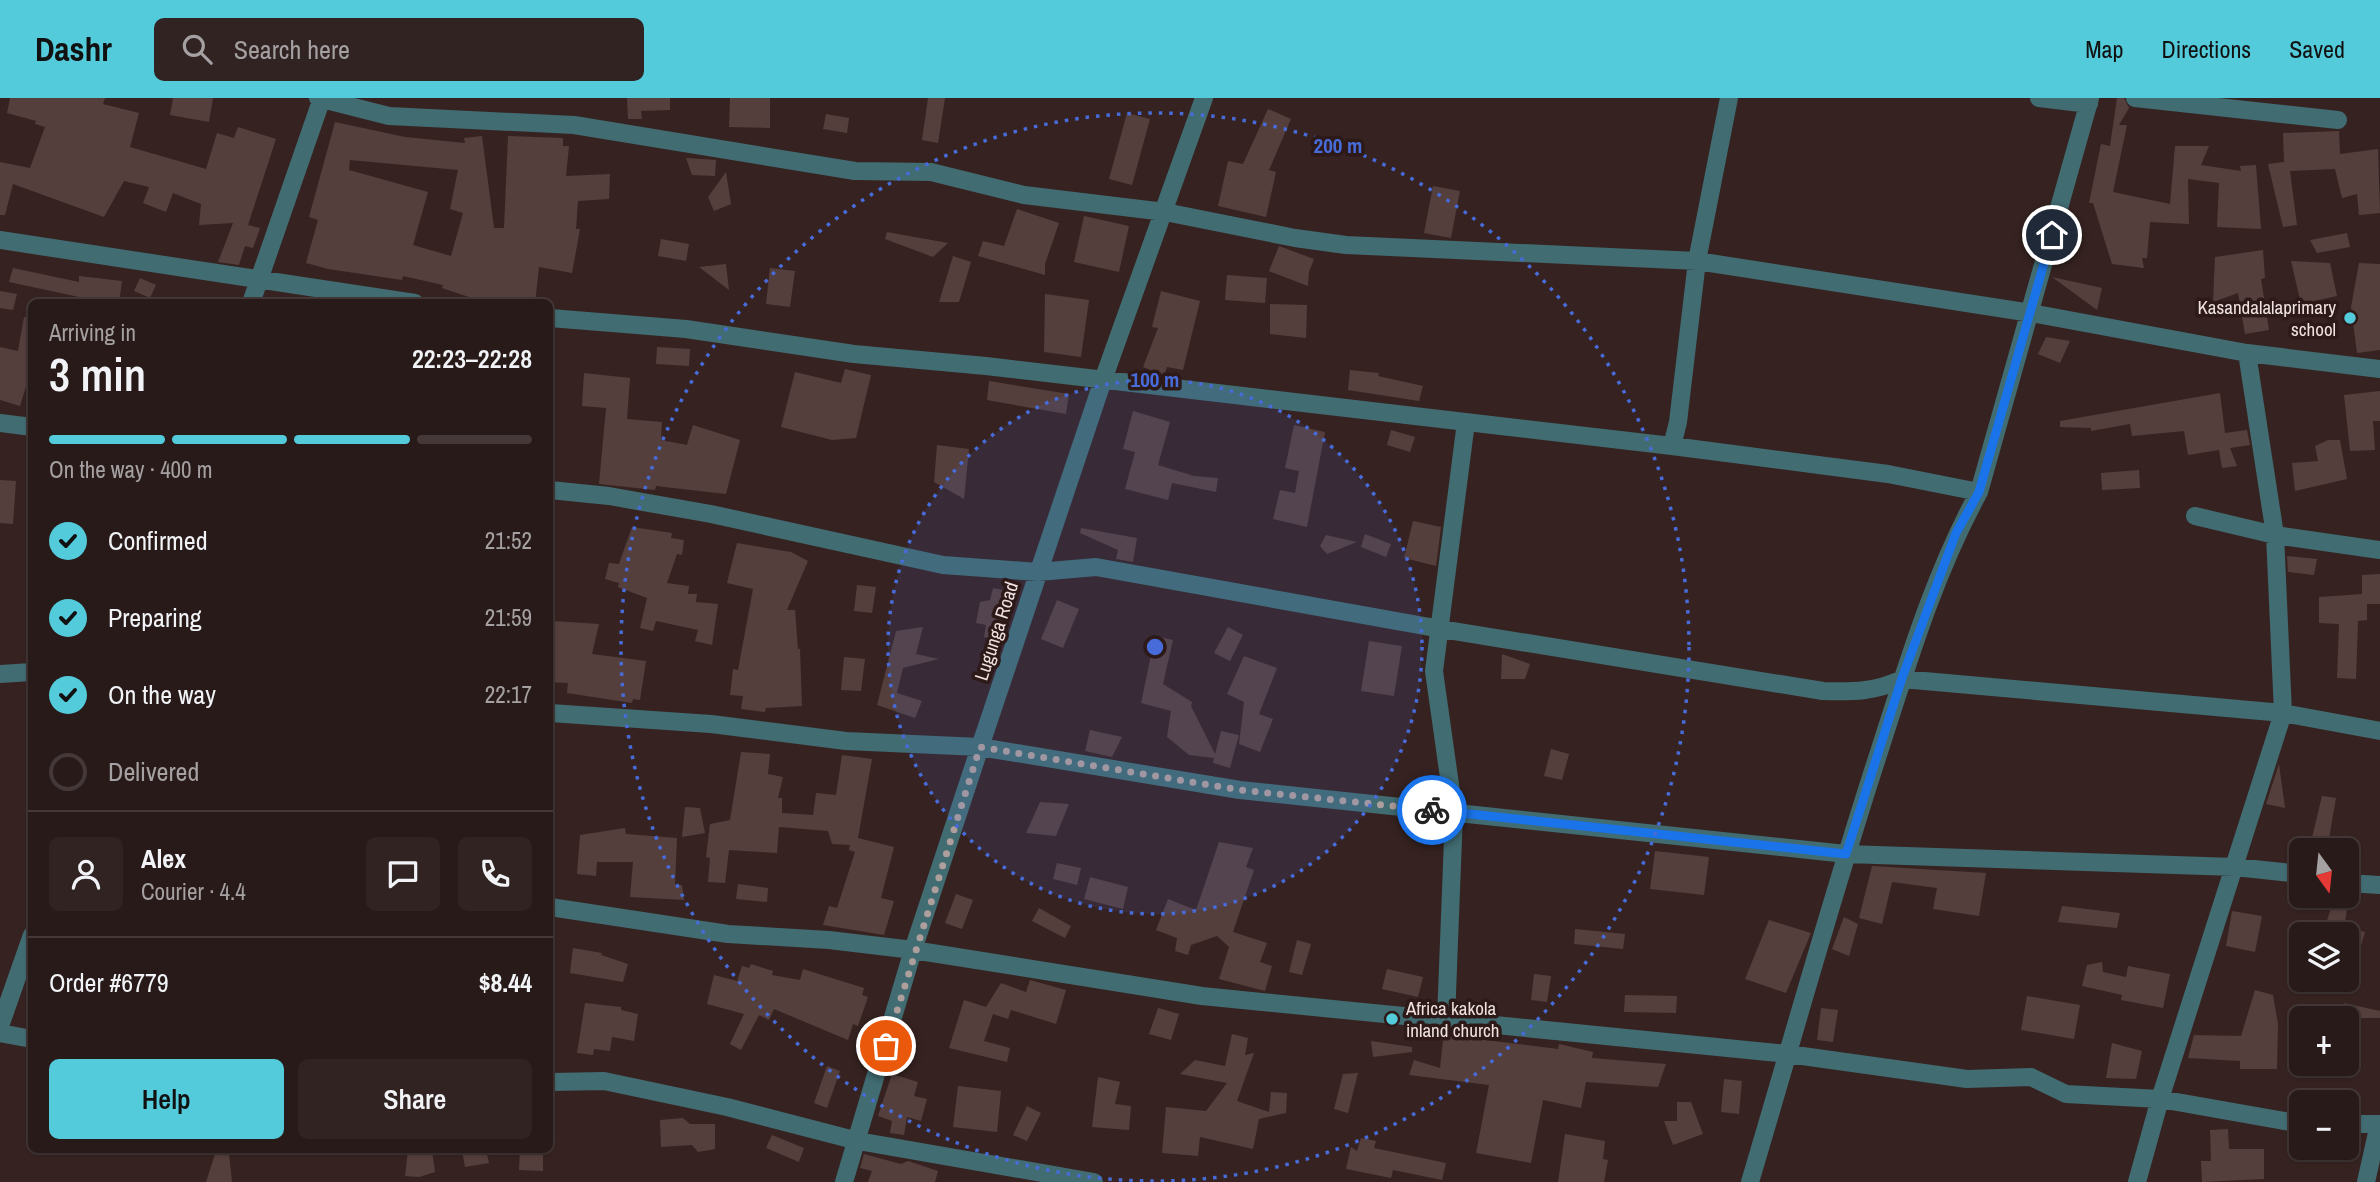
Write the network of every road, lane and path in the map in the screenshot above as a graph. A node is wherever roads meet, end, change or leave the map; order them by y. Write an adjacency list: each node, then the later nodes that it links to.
1 (321, 98): 8 (street); 11 (street)
2 (1204, 98): 8 (street, Lugunga Road)
3 (1729, 98): 10 (street)
4 (2039, 98): 6 (street)
5 (2135, 98): 7 (street)
6 (2090, 101): 14 (street)
7 (2338, 120)
8 (1165, 212): 10 (street); 18 (street, Lugunga Road)
9 (0, 240): 11 (street)
10 (1697, 261): 14 (street); 22 (street)
11 (259, 280): 12 (street); 13 (street)
12 (252, 299)
13 (388, 299)
14 (2031, 313): 16 (street); 24 (street)
15 (553, 318): 18 (street)
16 (2247, 353): 17 (street); 26 (street)
17 (2380, 369)
18 (1103, 380): 19 (street); 28 (street, Lugunga Road)
19 (1466, 422): 22 (street); 29 (street)
20 (0, 423): 21 (street)
21 (28, 426)
22 (1672, 446): 24 (street)
23 (553, 490): 28 (street)
24 (1979, 492): 32 (street)
25 (2195, 516): 26 (street)
26 (2275, 535): 27 (street); 33 (street)
27 (2380, 550)
28 (1038, 572): 29 (street); 36 (street, Lugunga Road)
29 (1441, 629): 32 (street); 37 (street)
30 (28, 672): 31 (street)
31 (0, 674)
32 (1902, 678): 33 (street); 38 (street)
33 (2283, 712): 35 (street); 39 (street)
34 (553, 713): 36 (street)
35 (2380, 731)
36 (980, 747): 37 (street); 45 (street, Lugunga Road)
37 (1454, 813): 38 (street); 46 (street)
38 (1846, 854): 39 (street); 50 (street)
39 (2235, 867): 40 (street); 52 (street)
40 (2289, 873)
41 (2359, 884): 42 (street)
42 (2380, 885)
43 (553, 907): 45 (street)
44 (28, 946): 47 (street)
45 (914, 950): 46 (street); 56 (street, Lugunga Road)
46 (1446, 1019): 50 (street)
47 (0, 1026)
48 (0, 1034): 49 (street)
49 (28, 1038)
50 (1788, 1054): 52 (street); 59 (street)
51 (553, 1082): 56 (street)
52 (2160, 1099): 53 (street); 60 (street)
53 (2289, 1123)
54 (2359, 1124): 55 (street)
55 (2380, 1124): 61 (street)
56 (858, 1141): 57 (street, Lugunga Road); 58 (street)
57 (844, 1182)
58 (1094, 1182)
59 (1750, 1182)
60 (2137, 1182)
61 (2366, 1182)

